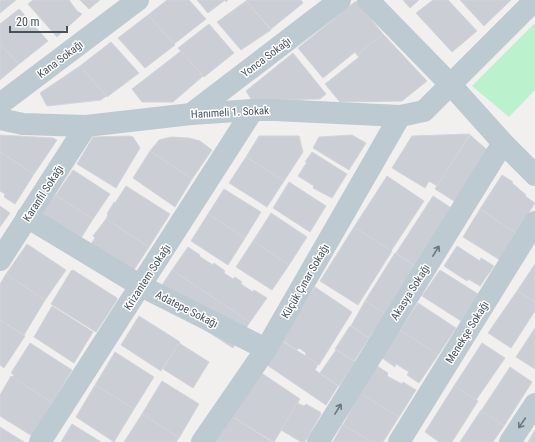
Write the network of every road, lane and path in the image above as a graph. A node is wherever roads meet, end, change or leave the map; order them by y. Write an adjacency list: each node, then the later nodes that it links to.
1 (138, 0): 6 (street, Kana Sokağı)
2 (340, 0): 8 (street, Yonca Sokağı)
3 (368, 0): 5 (street)
4 (535, 0): 5 (street)
5 (451, 85): 9 (street, Hanımeli 1. Sokak); 12 (street)
6 (0, 104)
7 (252, 110): 8 (street, Hanımeli 1. Sokak); 9 (street, Hanımeli 1. Sokak); 17 (street, Krizantem Sokağı)
8 (191, 114): 11 (street, Hanımeli 1. Sokak)
9 (400, 116): 18 (street, Küçük Çınar Sokağı)
10 (0, 119): 11 (street, Hanımeli 1. Sokak)
11 (86, 126): 14 (street, Karanfil Sokağı)
12 (503, 143): 13 (street); 22 (street, Akasya Sokağı, one-way to 12)
13 (535, 175)
14 (26, 217): 16 (street, Karanfil Sokağı); 17 (street, Adatepe Sokağı)
15 (535, 222): 23 (street, Menekşe Sokağı)
16 (0, 260)
17 (141, 286): 18 (street, Adatepe Sokağı); 20 (street, Krizantem Sokağı)
18 (266, 349): 21 (street, Küçük Çınar Sokağı)
19 (535, 404): 24 (street, one-way to 24)
20 (40, 442)
21 (202, 442)
22 (318, 442)
23 (399, 442)
24 (510, 442)

